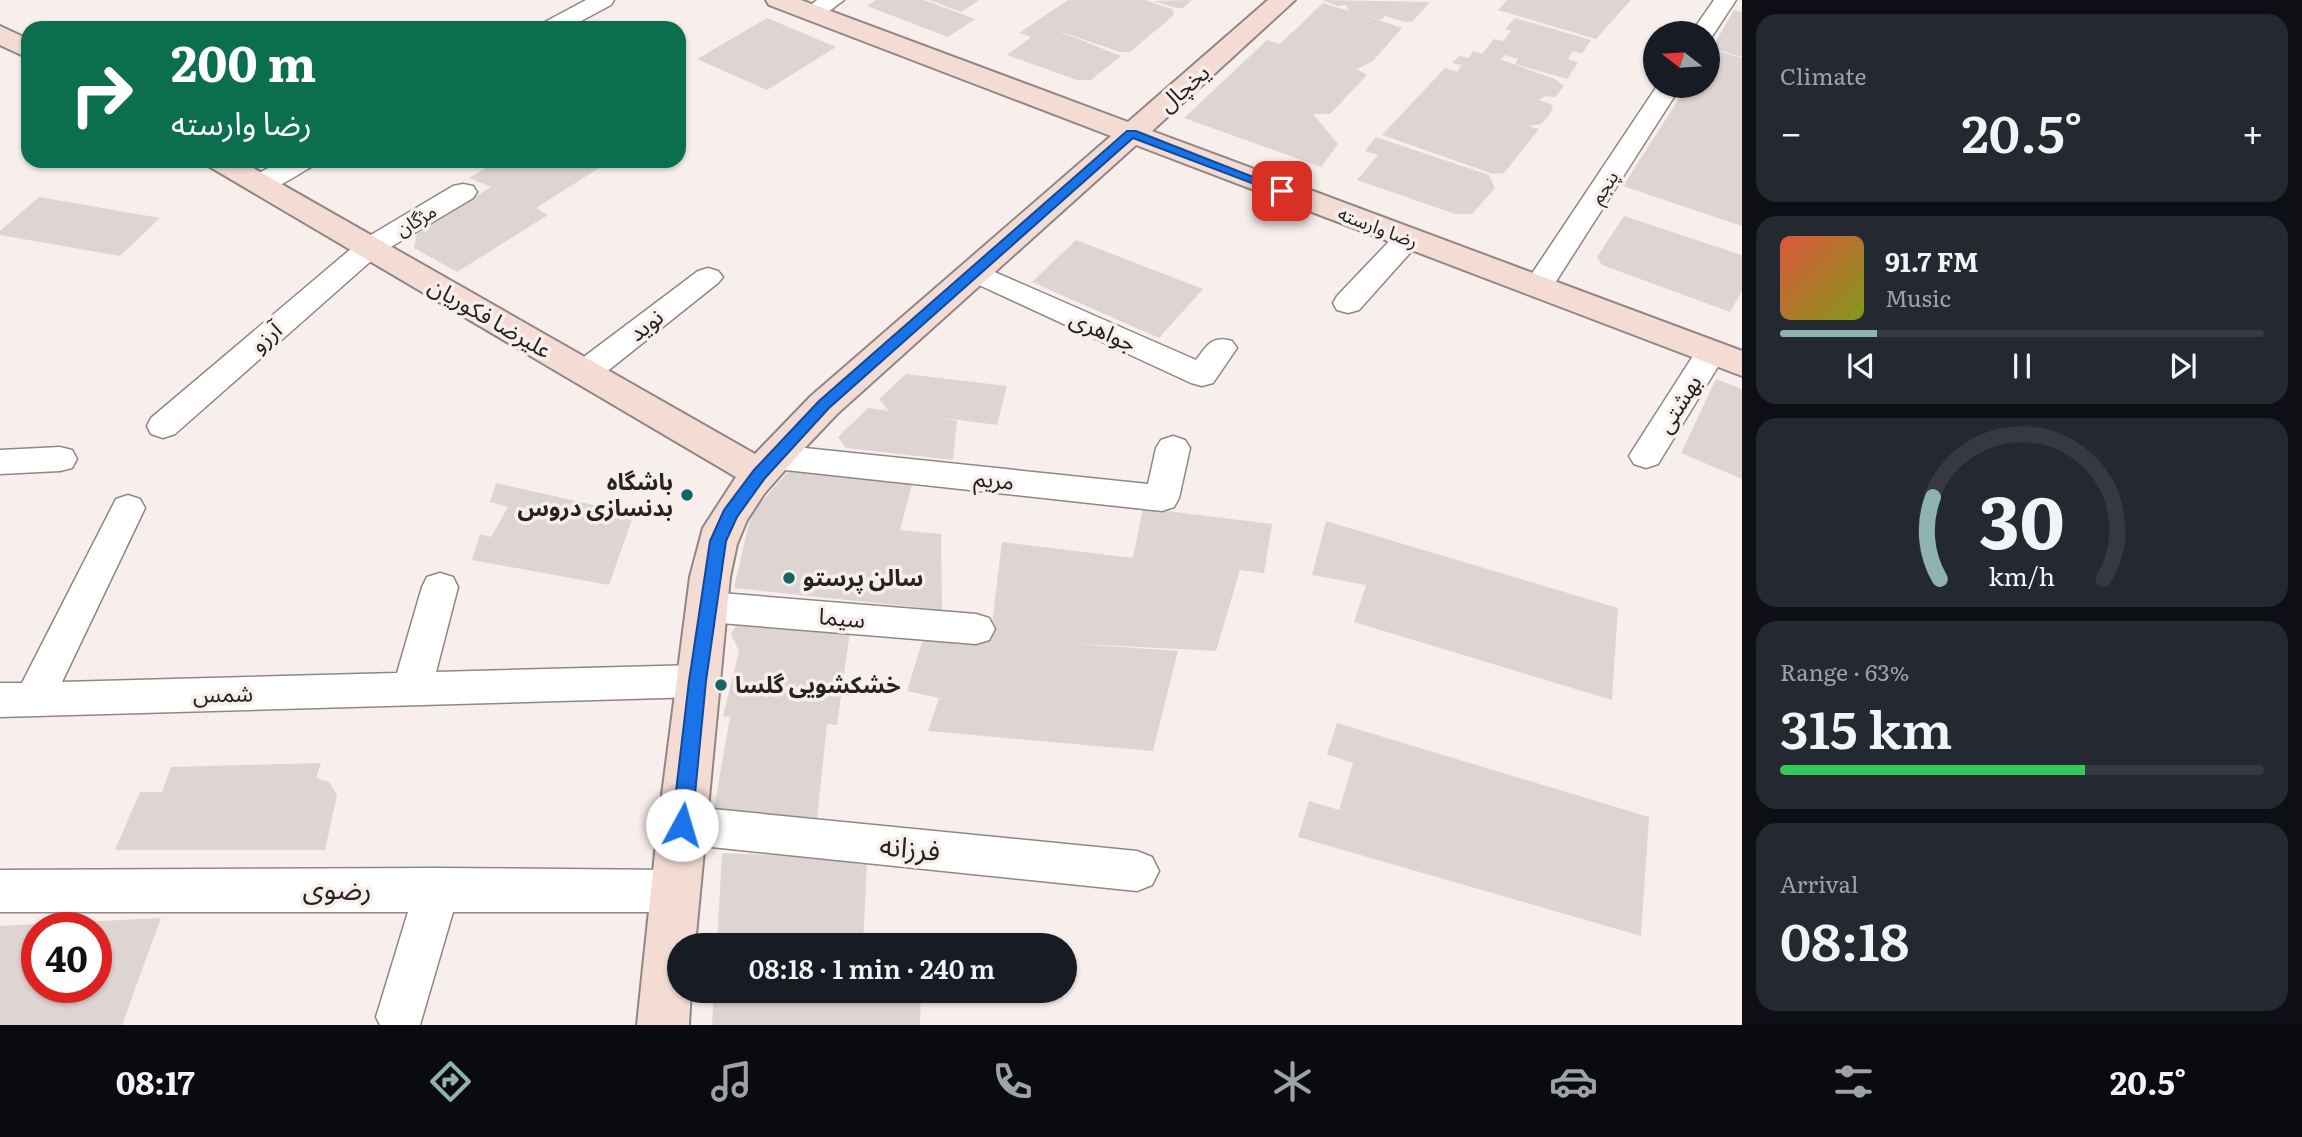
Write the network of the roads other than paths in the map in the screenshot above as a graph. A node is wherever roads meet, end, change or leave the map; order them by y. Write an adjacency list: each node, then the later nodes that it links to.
1 (603, 0): 6 (street)
2 (778, 0): 5 (street, رضا وارسته)
3 (1283, 0): 11 (street, یخچال)
4 (1725, 0): 7 (street)
5 (822, 6): 11 (street, رضا وارسته)
6 (564, 21)
7 (1711, 21)
8 (0, 33): 9 (street)
9 (21, 46)
10 (1661, 98): 20 (street, پنجم)
11 (1132, 134): 16 (street, رضا وارسته); 18 (street, یخچال)
12 (232, 168): 14 (street, علیرضا فکوریان)
13 (289, 168): 14 (street)
14 (259, 184): 17 (street, علیرضا فکوریان)
15 (463, 192): 17 (street, مژگان)
16 (1408, 238): 20 (street, رضا وارسته); 21 (street)
17 (369, 248): 25 (street, علیرضا فکوریان); 26 (street, آرزو)
18 (974, 272): 22 (street, جواهری); 31 (street, یخچال)
19 (708, 277): 25 (street, نوید)
20 (1538, 287): 23 (street, رضا وارسته)
21 (1348, 303)
22 (1221, 348)
23 (1711, 352): 24 (street, رضا وارسته); 28 (street, بهشتی)
24 (1742, 364)
25 (584, 373): 31 (street, علیرضا فکوریان)
26 (163, 426)
27 (1173, 448): 31 (street, مریم)
28 (1646, 457)
29 (60, 459): 30 (street)
30 (0, 462)
31 (768, 466): 34 (street, یخچال)
32 (128, 508): 38 (street, شمس)
33 (440, 587): 37 (street)
34 (708, 607): 35 (street, سیما); 36 (street, یخچال)
35 (976, 629)
36 (698, 681): 37 (street, شمس); 39 (street, یخچال)
37 (412, 689): 38 (street, شمس)
38 (17, 699)
39 (682, 825): 40 (street, فرزانه); 43 (street, یخچال)
40 (1138, 872)
41 (437, 889): 42 (street, رضوی); 43 (street, رضوی); 44 (street)
42 (0, 891)
43 (674, 891): 45 (street, یخچال)
44 (400, 1017)
45 (663, 1025)

